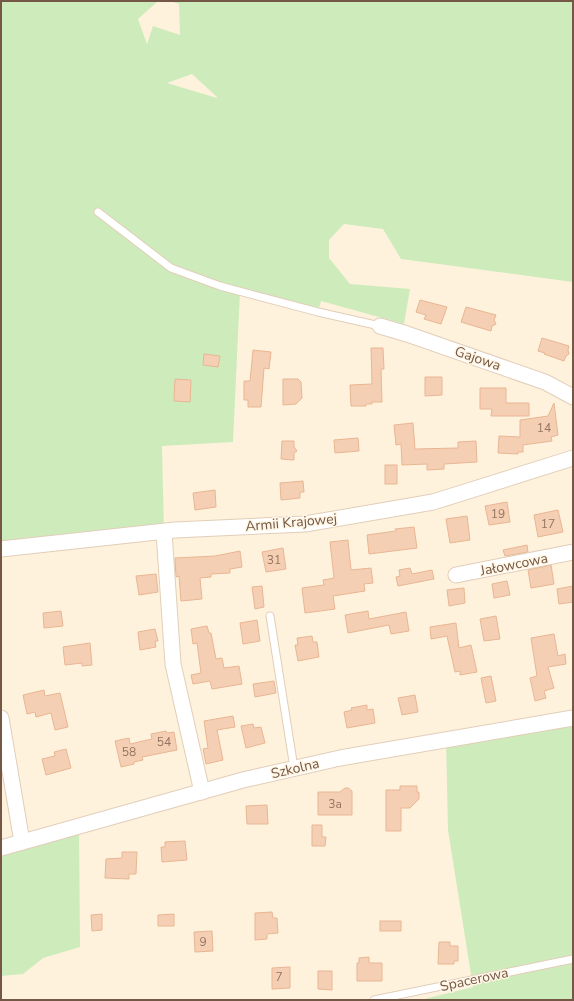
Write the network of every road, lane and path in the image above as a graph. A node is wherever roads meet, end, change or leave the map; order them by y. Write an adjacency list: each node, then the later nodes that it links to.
1 (98, 212): 2 (lane)
2 (380, 326): 3 (street, Gajowa)
3 (573, 397)
4 (573, 458): 5 (street, Armii Krajowej)
5 (164, 532): 6 (street, Armii Krajowej); 13 (street)
6 (1, 549)
7 (573, 552): 8 (street, Jałowcowa)
8 (456, 575)
9 (270, 616): 12 (lane)
10 (1, 718): 14 (street)
11 (573, 718): 12 (street, Szkolna)
12 (294, 768): 13 (street, Szkolna)
13 (202, 792): 14 (street, Szkolna)
14 (22, 842): 15 (street, Szkolna)
15 (1, 848)
16 (573, 959): 17 (lane, Spacerowa)
17 (374, 1000)

